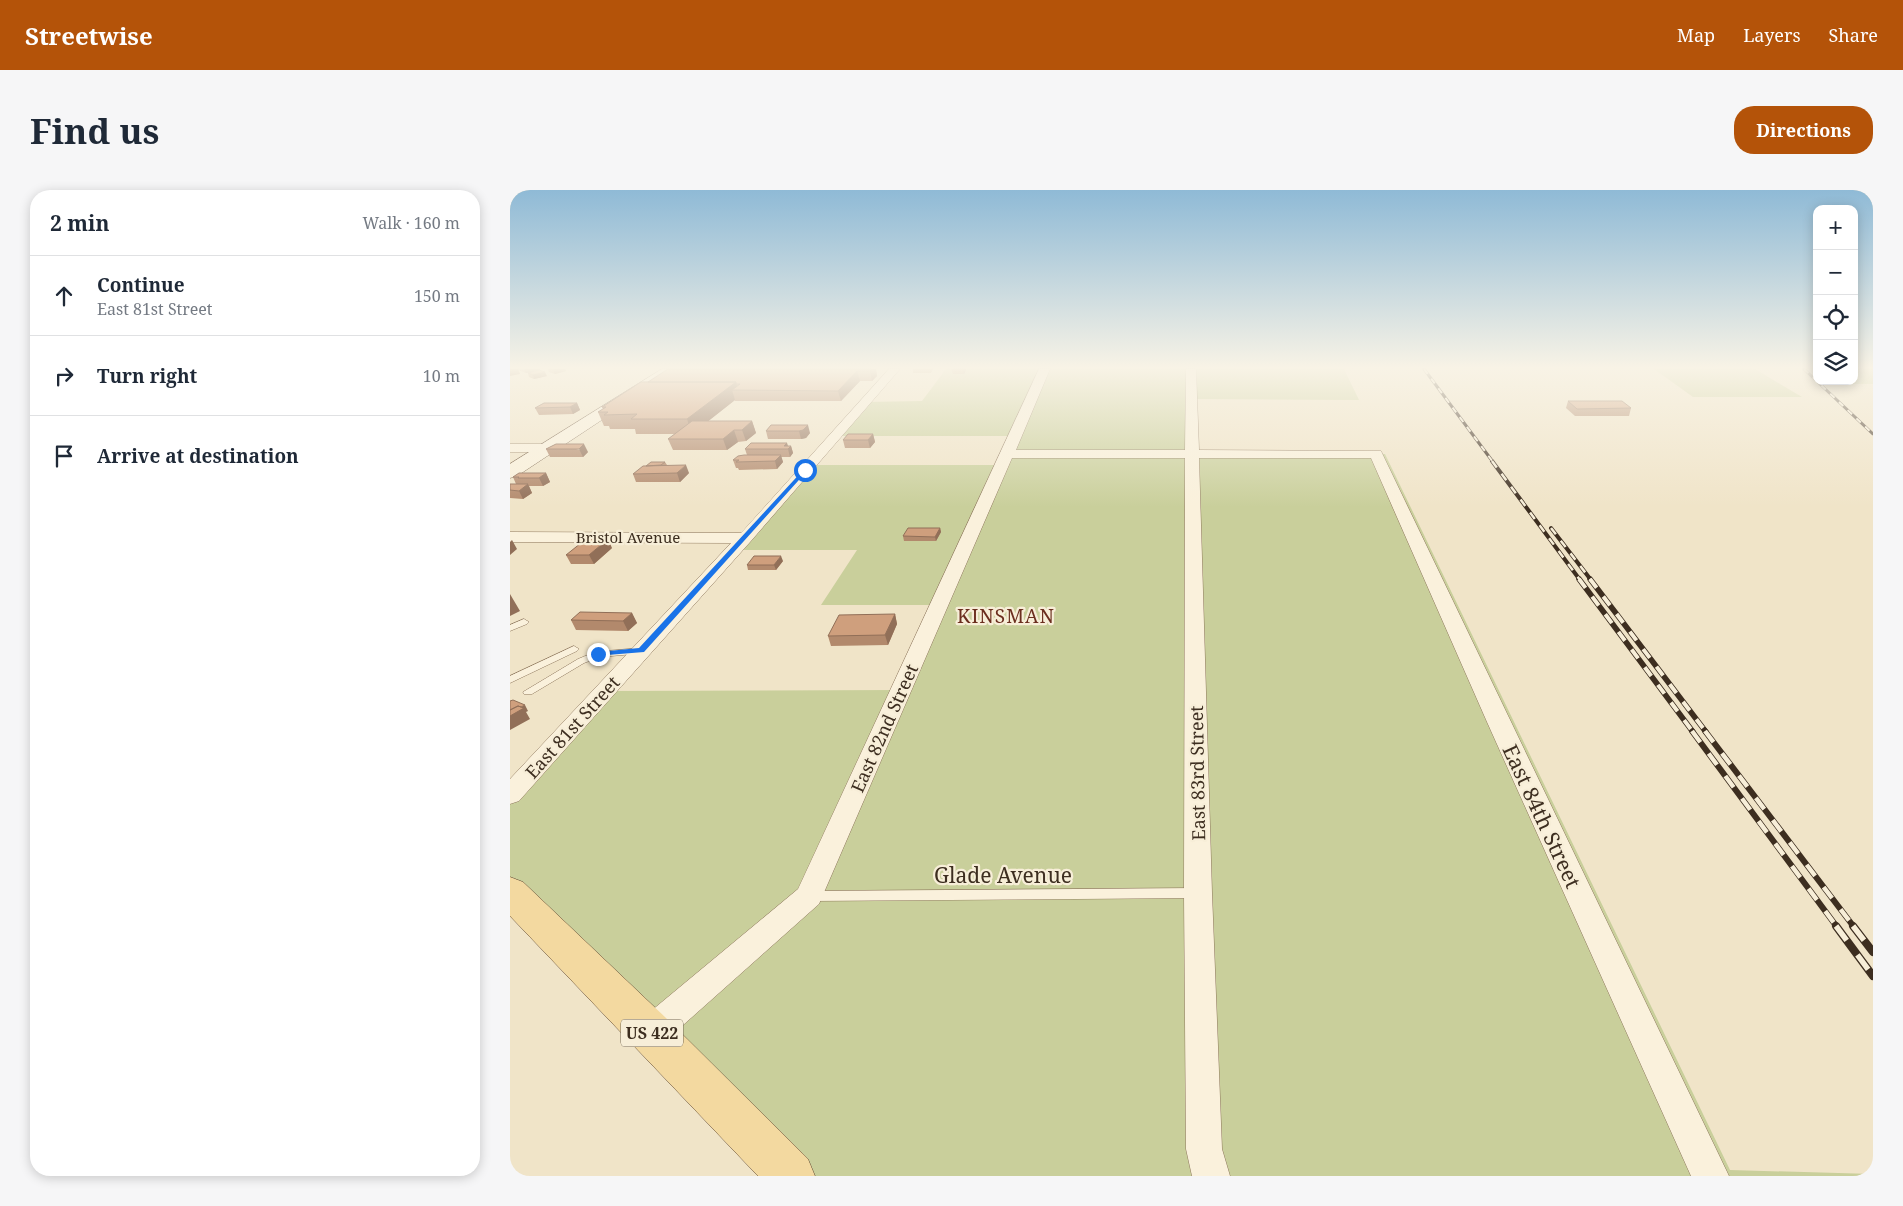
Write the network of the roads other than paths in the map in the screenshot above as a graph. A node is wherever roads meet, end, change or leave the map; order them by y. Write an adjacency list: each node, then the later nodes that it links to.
1 (601, 415): 6 (main road)
2 (855, 415): 11 (street, East 81st Street)
3 (1025, 415): 7 (street, East 82nd Street)
4 (1192, 415): 8 (street, East 83rd Street)
5 (510, 448): 6 (street)
6 (549, 448): 9 (main road)
7 (1007, 454): 8 (street); 21 (street, East 82nd Street)
8 (1192, 454): 20 (street, East 83rd Street); 25 (street, East 84th Street)
9 (510, 472)
10 (510, 537): 11 (street, Bristol Avenue)
11 (745, 538): 15 (street, East 81st Street)
12 (524, 622): 13 (lane)
13 (510, 628)
14 (574, 649): 16 (lane)
15 (642, 651): 17 (lane); 18 (street, East 81st Street)
16 (510, 680)
17 (528, 692)
18 (510, 795)
19 (510, 892): 22 (main road, US 422)
20 (1198, 893): 21 (lane, Glade Avenue); 24 (street, East 83rd Street)
21 (808, 896): 22 (street, East 82nd Street)
22 (651, 1032): 23 (main road, US 422)
23 (791, 1176)
24 (1211, 1176)
25 (1710, 1176)

